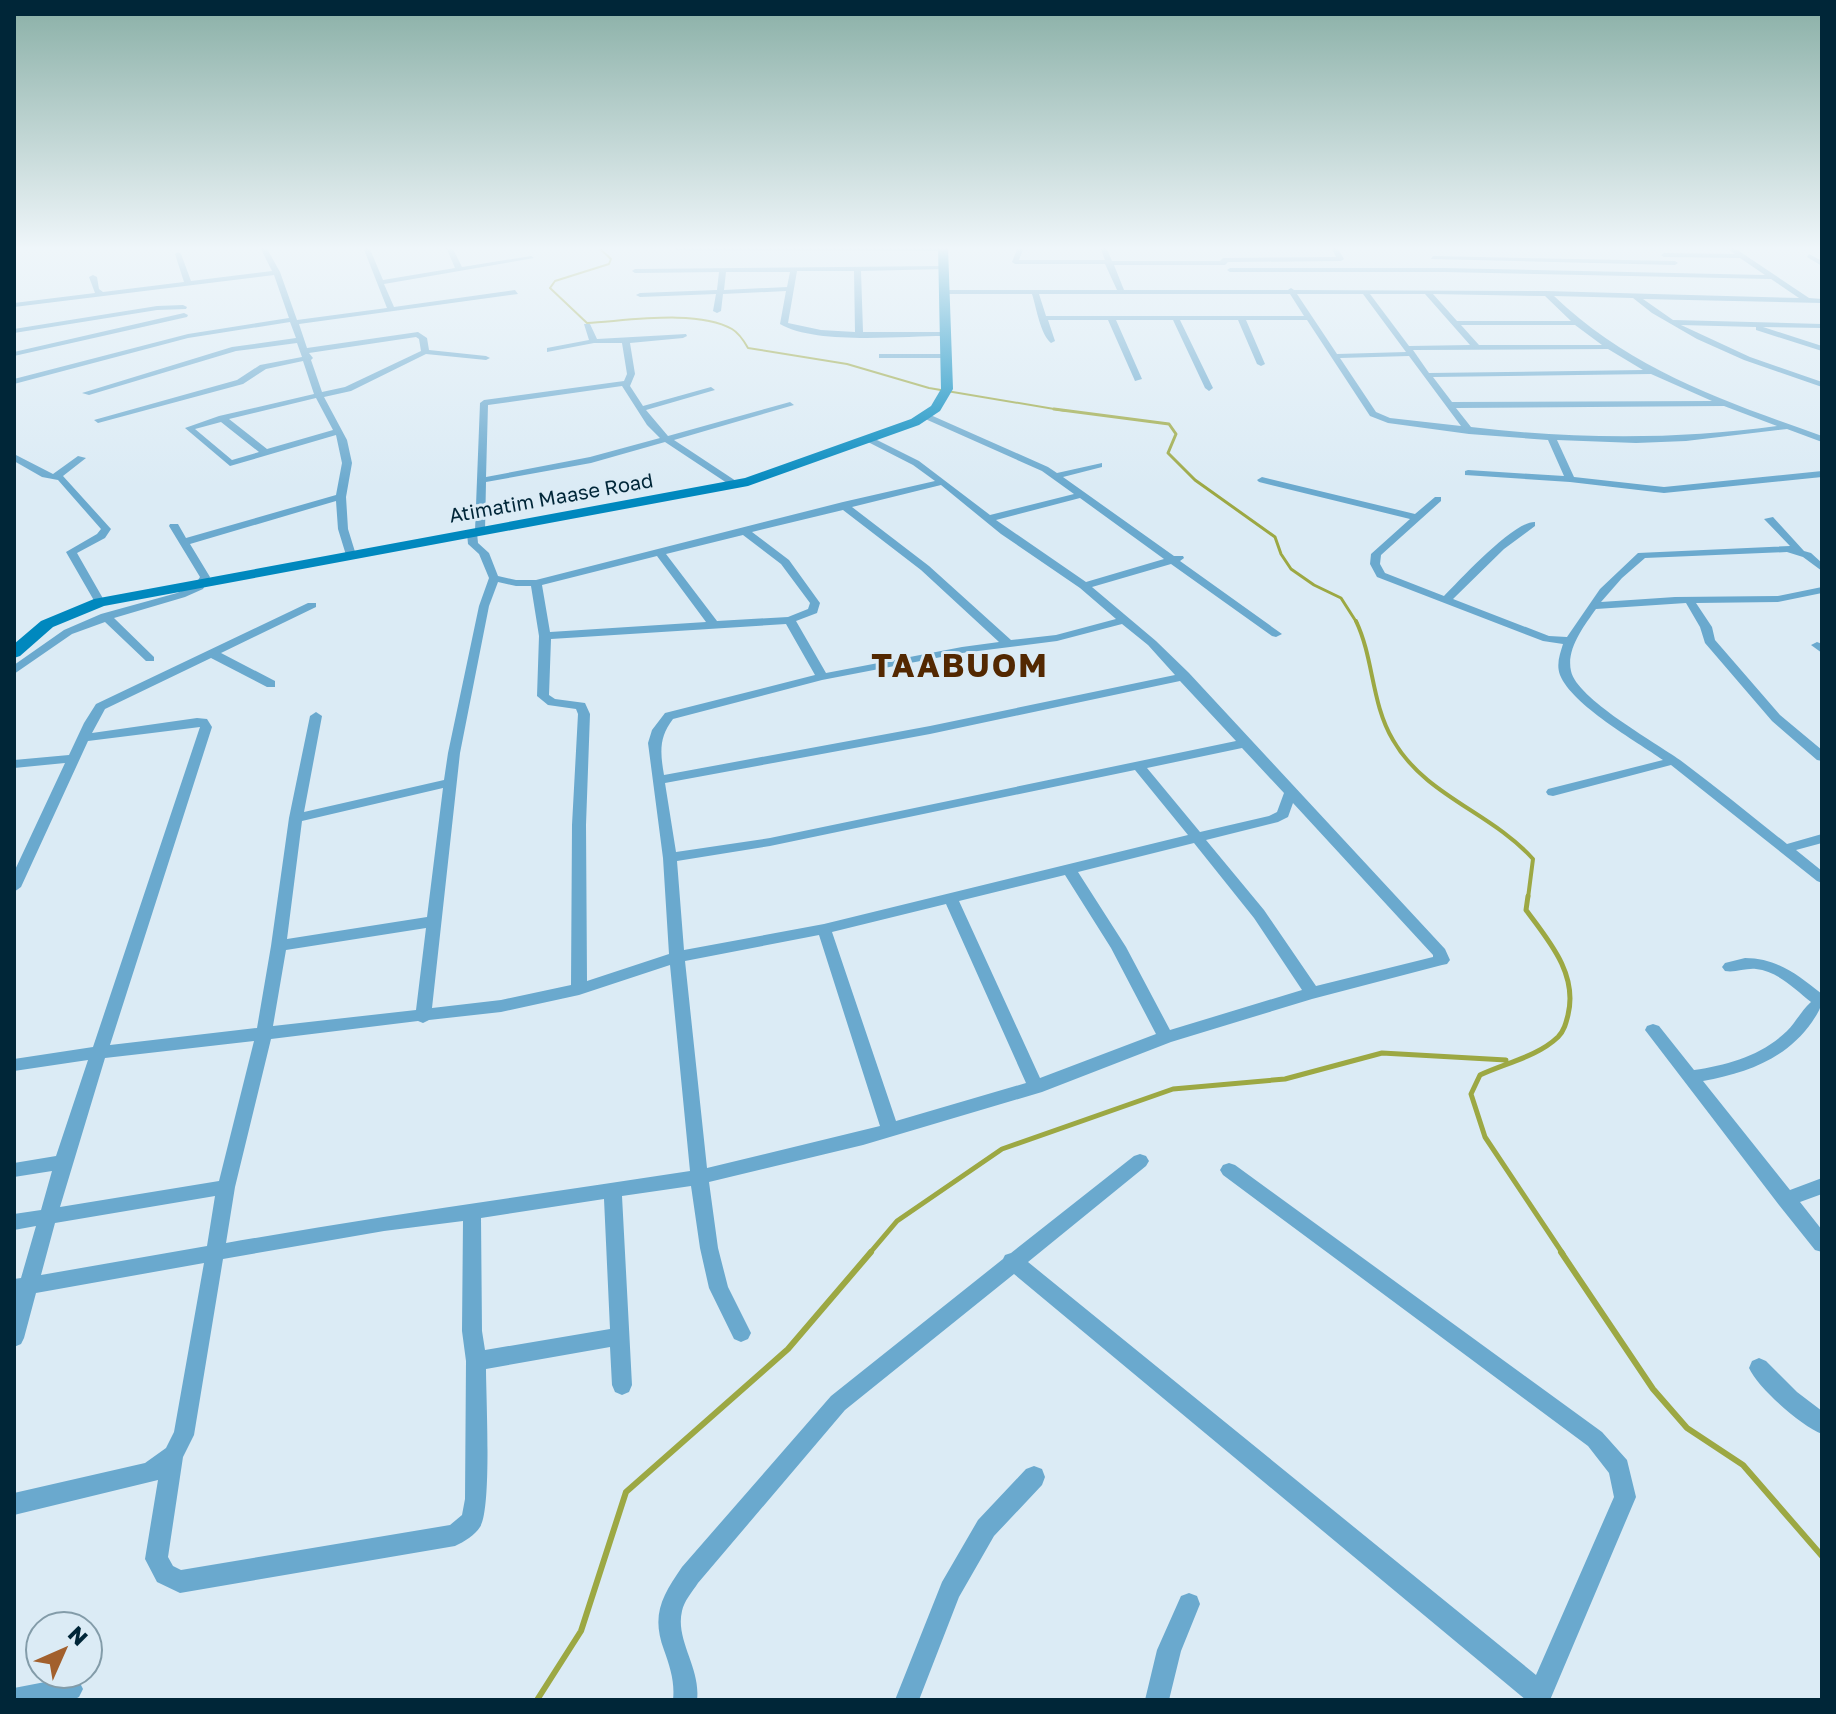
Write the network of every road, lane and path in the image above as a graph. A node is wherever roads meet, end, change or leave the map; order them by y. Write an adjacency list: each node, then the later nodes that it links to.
1 (40, 327): 20 (street)
2 (120, 327): 35 (street)
3 (186, 327): 23 (street)
4 (250, 327): 23 (street)
5 (295, 327): 25 (street)
6 (587, 327): 26 (street)
7 (795, 327): 21 (street)
8 (859, 327): 21 (street)
9 (944, 327): 22 (main road, Atimatim Maase Road)
10 (1046, 327): 28 (street)
11 (1115, 327): 44 (street)
12 (1180, 327): 48 (street)
13 (1245, 327): 41 (street)
14 (1315, 327): 39 (street)
15 (1390, 327): 33 (street)
16 (1457, 327): 30 (street)
17 (1578, 327): 29 (street)
18 (1677, 327): 47 (street)
19 (1756, 327): 31 (street)
20 (14, 331)
21 (859, 333): 22 (street)
22 (944, 334): 38 (main road, Atimatim Maase Road)
23 (188, 336): 45 (street)
24 (683, 336): 27 (street)
25 (301, 340): 36 (street); 50 (street)
26 (594, 341): 27 (street); 32 (street)
27 (626, 341): 46 (street)
28 (1051, 341)
29 (1606, 347): 30 (street); 42 (street)
30 (1477, 348): 33 (street)
31 (1822, 349)
32 (550, 350)
33 (1408, 351): 39 (street); 43 (street)
34 (425, 352): 36 (street); 40 (street); 51 (street)
35 (14, 354)
36 (308, 355): 51 (street); 58 (street)
37 (882, 356): 38 (street)
38 (946, 356): 56 (main road, Atimatim Maase Road)
39 (1334, 356): 61 (street)
40 (486, 358)
41 (1261, 364)
42 (1652, 372): 43 (street); 52 (street)
43 (1427, 375): 54 (street)
44 (1138, 379)
45 (14, 382)
46 (626, 383): 55 (street); 77 (street)
47 (1822, 385)
48 (1209, 388)
49 (711, 390): 55 (street)
50 (86, 393)
51 (319, 396): 57 (street); 60 (street)
52 (1728, 404): 54 (street); 59 (street)
53 (790, 405): 64 (street)
54 (1450, 405): 61 (street)
55 (641, 409): 64 (street)
56 (926, 416): 66 (main road, Atimatim Maase Road); 74 (street)
57 (222, 418): 68 (street); 68 (street)
58 (98, 420)
59 (1786, 427): 63 (street); 67 (street)
60 (340, 431): 68 (street); 82 (street)
61 (1469, 431): 67 (street)
62 (1822, 431): 63 (street)
63 (1809, 435): 65 (street)
64 (666, 439): 77 (street); 80 (street)
65 (1822, 439)
66 (871, 440): 79 (street); 80 (main road, Atimatim Maase Road)
67 (1552, 440): 76 (street)
68 (266, 453)
69 (14, 457): 75 (street)
70 (81, 458): 75 (street)
71 (1099, 465): 74 (street)
72 (1468, 473): 76 (street)
73 (1822, 474): 76 (street)
74 (1056, 476): 81 (street)
75 (55, 477): 108 (street)
76 (1570, 479)
77 (483, 480): 92 (street)
78 (1262, 480): 85 (street)
79 (943, 482): 84 (street); 86 (street)
80 (736, 485): 92 (main road, Atimatim Maase Road)
81 (1081, 495): 86 (street); 97 (street)
82 (341, 497): 93 (street); 96 (street)
83 (1438, 499): 85 (street)
84 (843, 505): 91 (street); 115 (street)
85 (1415, 517): 105 (street)
86 (988, 519): 102 (street)
87 (1769, 519): 94 (street)
88 (1531, 524): 105 (street)
89 (174, 526): 93 (street)
90 (1142, 526): 97 (street)
91 (744, 531): 95 (street); 109 (street)
92 (476, 532): 96 (main road, Atimatim Maase Road); 99 (street)
93 (184, 542): 100 (street)
94 (1799, 550): 98 (street); 107 (street)
95 (659, 551): 101 (street); 111 (street)
96 (351, 555): 100 (main road, Atimatim Maase Road)
97 (1176, 561): 102 (street); 112 (street)
98 (1822, 568)
99 (494, 578): 101 (street); 134 (street)
100 (205, 580): 108 (main road, Atimatim Maase Road)
101 (536, 583): 113 (street)
102 (1084, 586): 110 (street)
103 (1822, 590): 104 (street)
104 (1689, 600): 107 (street); 127 (street)
105 (1445, 601): 114 (street)
106 (312, 605): 117 (street)
107 (1592, 606): 114 (street)
108 (103, 609): 116 (main road, Atimatim Maase Road); 118 (street); 119 (street)
109 (790, 620): 111 (street); 121 (street)
110 (1124, 620): 115 (street); 120 (street)
111 (714, 625): 113 (street)
112 (1276, 634)
113 (545, 636): 151 (street)
114 (1570, 641): 130 (street)
115 (1008, 644): 121 (street)
116 (14, 653)
117 (211, 653): 122 (street); 124 (street)
118 (150, 659)
119 (14, 670)
120 (1185, 676): 126 (street); 133 (street)
121 (822, 677): 133 (street)
122 (271, 684)
123 (316, 716): 137 (street)
124 (84, 738): 129 (street); 158 (street)
125 (1822, 740): 127 (street)
126 (1246, 743): 132 (street); 135 (street)
127 (1808, 745): 128 (street)
128 (1822, 757)
129 (75, 758): 131 (street); 144 (street)
130 (1673, 761): 136 (street); 140 (street)
131 (14, 764)
132 (1139, 766): 138 (street); 141 (street)
133 (658, 780): 141 (street)
134 (452, 782): 137 (street); 146 (street)
135 (1291, 790): 138 (street); 152 (street)
136 (1553, 792)
137 (296, 818): 148 (street)
138 (1196, 837): 142 (street); 152 (street)
139 (1822, 838): 140 (street)
140 (1785, 849): 143 (street)
141 (670, 858): 149 (street)
142 (1069, 869): 145 (street); 157 (street)
143 (1822, 878)
144 (14, 887)
145 (951, 898): 147 (street); 161 (street)
146 (435, 921): 148 (street); 154 (street)
147 (824, 929): 149 (street); 162 (street)
148 (279, 946): 156 (street)
149 (677, 957): 151 (street); 167 (street)
150 (1730, 967): 153 (street)
151 (579, 989): 154 (street)
152 (1312, 993): 157 (street)
153 (1822, 1002): 160 (street)
154 (423, 1017): 156 (street)
155 (1653, 1030): 160 (street)
156 (264, 1033): 158 (street); 169 (street)
157 (1166, 1037): 161 (street)
158 (102, 1052): 159 (street); 164 (street)
159 (14, 1065)
160 (1689, 1077): 171 (street)
161 (1036, 1087): 162 (street)
162 (890, 1130): 167 (street)
163 (1140, 1161): 177 (street)
164 (63, 1162): 165 (street); 173 (street)
165 (14, 1170)
166 (1229, 1170): 191 (street)
167 (699, 1177): 170 (street); 179 (street)
168 (1822, 1186): 171 (street)
169 (226, 1187): 173 (street); 176 (street)
170 (613, 1190): 172 (street); 180 (street)
171 (1785, 1200): 175 (street)
172 (472, 1212): 176 (street); 182 (street)
173 (47, 1216): 174 (street); 178 (street)
174 (14, 1222)
175 (1822, 1244)
176 (216, 1251): 178 (street); 186 (street)
177 (1012, 1261): 191 (street); 193 (street)
178 (22, 1287): 181 (street)
179 (741, 1333)
180 (620, 1336): 182 (street); 184 (street)
181 (14, 1338)
182 (476, 1361): 186 (street)
183 (1759, 1368): 185 (street)
184 (622, 1385)
185 (1822, 1424)
186 (173, 1455): 188 (street)
187 (1034, 1477): 194 (street)
188 (14, 1504)
189 (1189, 1604): 195 (street)
190 (66, 1690): 192 (street)
191 (1538, 1697)
192 (14, 1700)
193 (685, 1700)
194 (907, 1700)
195 (1157, 1700)

